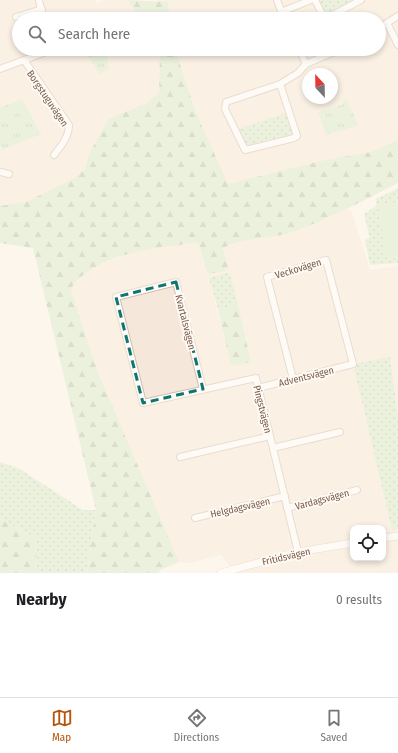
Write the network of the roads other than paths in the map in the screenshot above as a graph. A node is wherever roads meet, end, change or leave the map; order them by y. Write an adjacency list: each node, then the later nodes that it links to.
1 (39, 0): 6 (street)
2 (277, 0): 9 (street)
3 (311, 0): 9 (street)
4 (315, 0): 10 (street)
5 (361, 0): 11 (street)
6 (42, 9): 7 (street); 8 (street)
7 (32, 12)
8 (42, 12)
9 (282, 12)
10 (321, 12)
11 (338, 12)
12 (398, 16): 13 (street)
13 (387, 23): 14 (street)
14 (398, 45)
15 (35, 56): 18 (street)
16 (302, 56): 19 (street)
17 (325, 56): 19 (street)
18 (24, 60): 20 (street); 22 (street, Borgstuguvägen)
19 (306, 64): 21 (street)
20 (0, 69)
21 (280, 84): 21 (street)
22 (54, 155)
23 (0, 172): 24 (street)
24 (9, 174)
25 (353, 364): 26 (street, Adventsvägen); 26 (street, Veckovägen)
26 (293, 379): 27 (street, Adventsvägen)
27 (258, 388): 28 (street, Pingstvägen); 31 (street, Pingstvägen)
28 (203, 389): 29 (street, Pingstvägen); 29 (street, Kvartalsvägen)
29 (143, 403)
30 (340, 432): 32 (street)
31 (270, 436): 32 (street, Pingstvägen); 33 (street)
32 (273, 448): 35 (street, Pingstvägen)
33 (180, 457)
34 (357, 490): 36 (street, Vardagsvägen)
35 (285, 496): 36 (street, Pingstvägen); 37 (street, Helgdagsvägen)
36 (287, 508): 41 (street, Pingstvägen)
37 (195, 518)
38 (398, 536): 39 (street)
39 (386, 538)
40 (350, 543): 41 (street, Fritidsvägen)
41 (298, 552): 42 (street, Fritidsvägen)
42 (233, 571): 43 (street, Fritidsvägen)
43 (221, 573)

